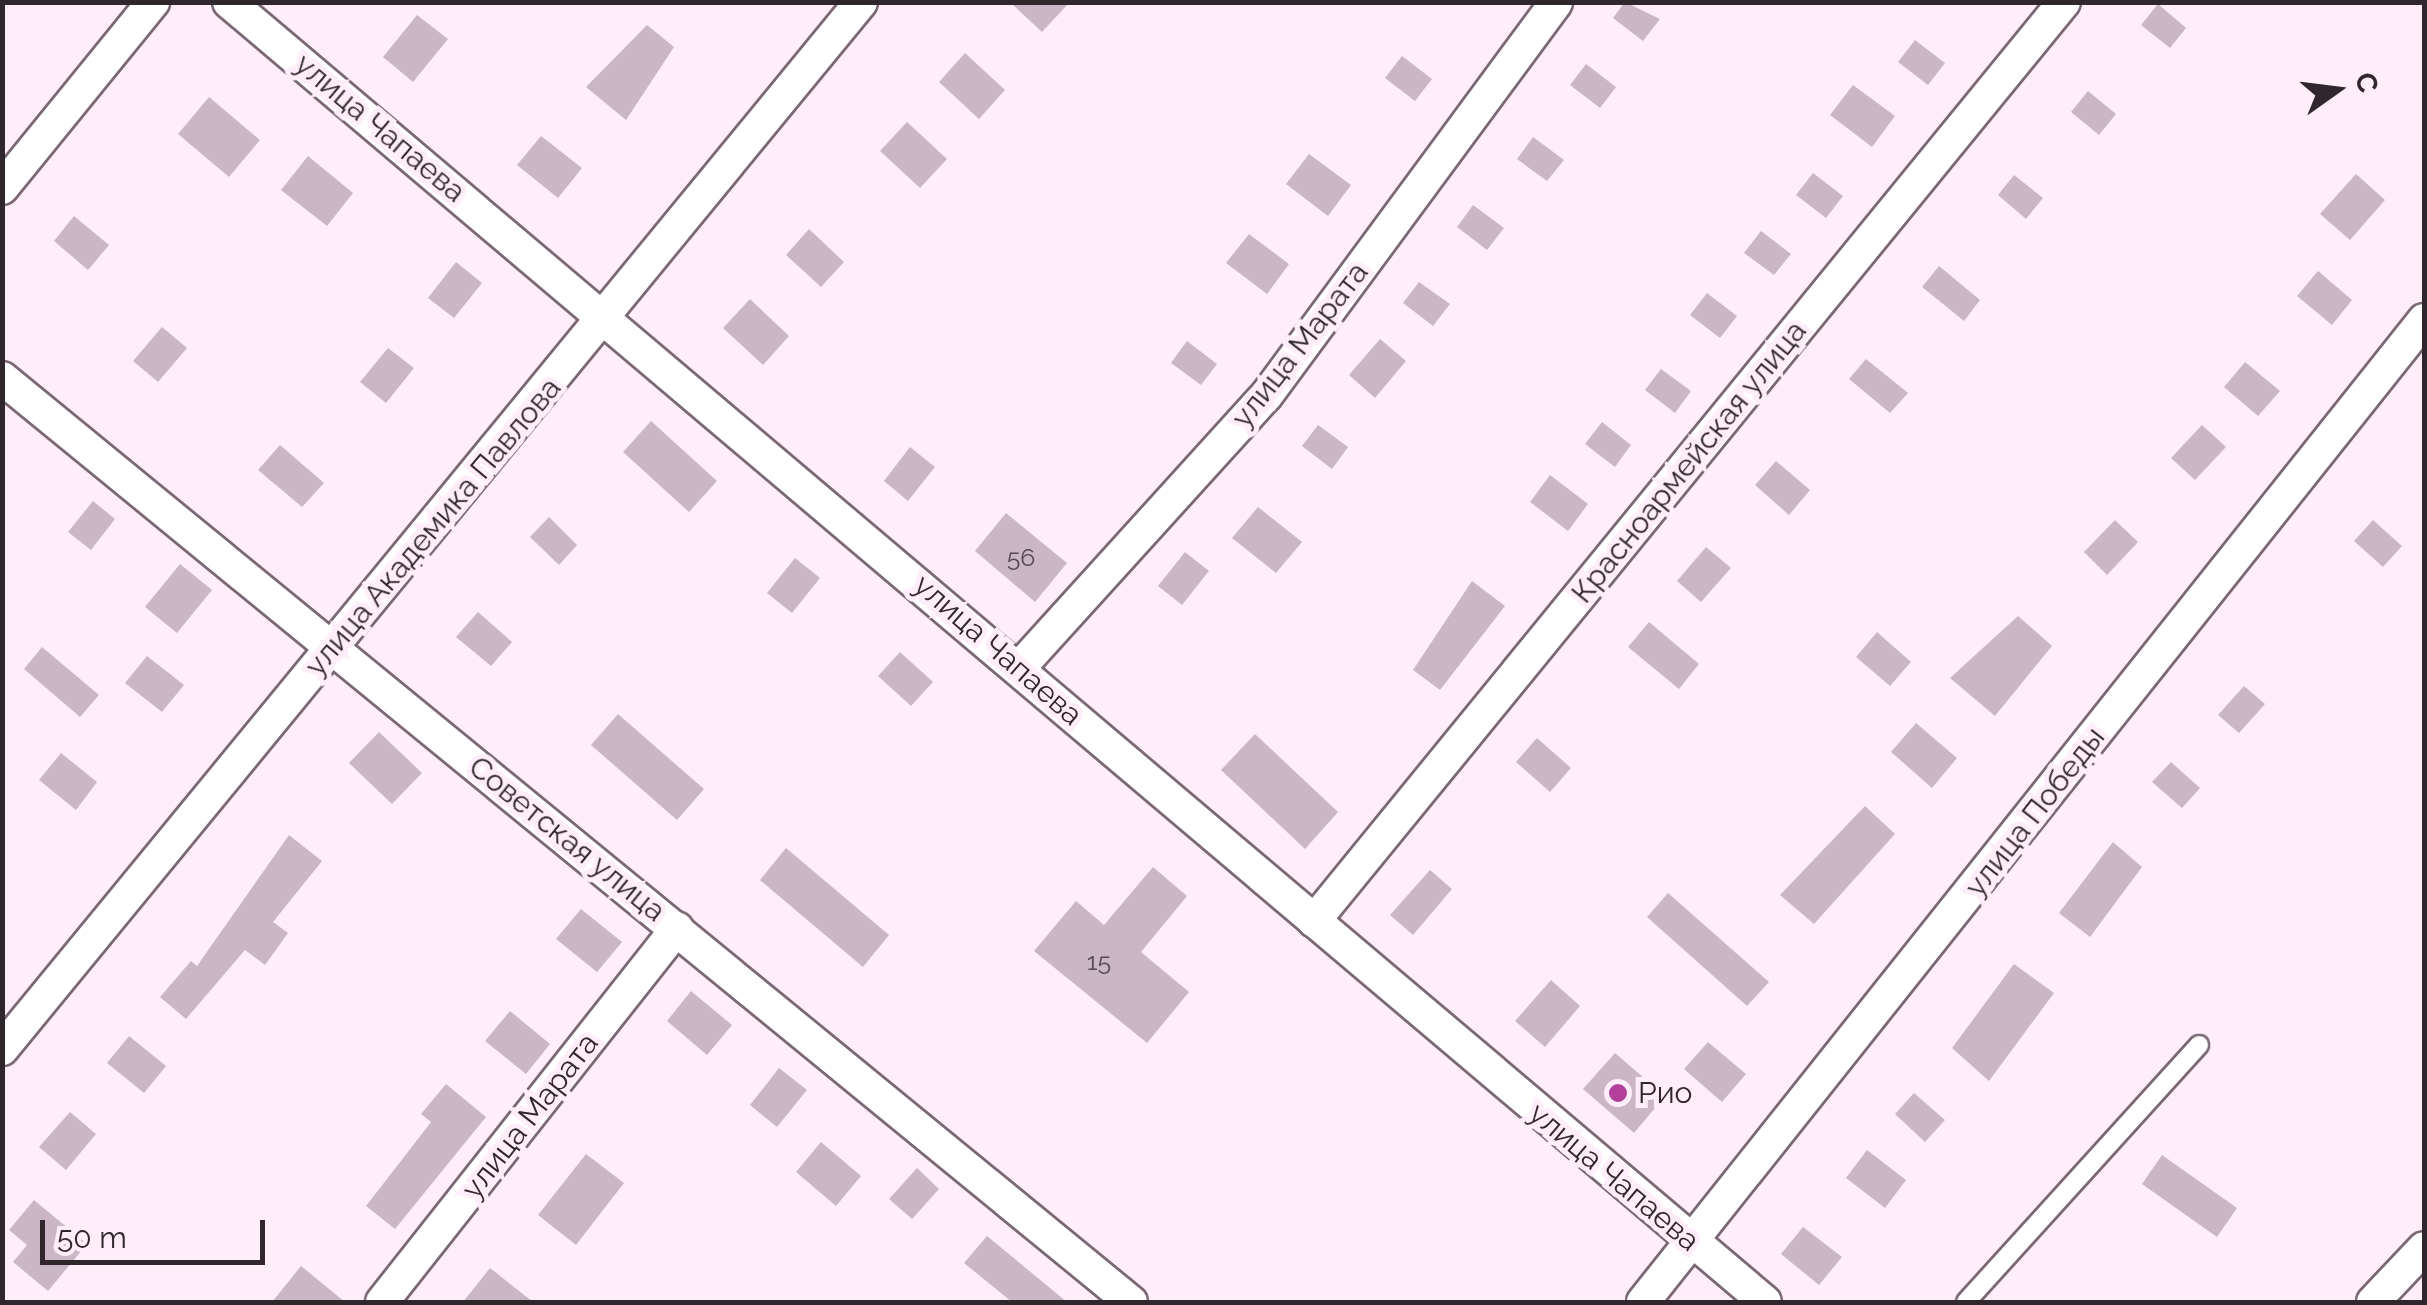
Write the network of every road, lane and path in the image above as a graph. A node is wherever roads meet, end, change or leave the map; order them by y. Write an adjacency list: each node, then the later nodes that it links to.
1 (153, 2): 6 (street)
2 (228, 2): 7 (street, улица Чапаева)
3 (861, 2): 7 (street, улица Академика Павлова)
4 (1556, 2): 11 (street, улица Марата)
5 (2064, 2): 12 (street, Красноармейская улица)
6 (2, 188)
7 (609, 317): 10 (street, улица Академика Павлова); 11 (street, улица Чапаева)
8 (2424, 320): 16 (street, улица Победы)
9 (2, 378): 10 (street, Советская улица)
10 (332, 647): 13 (street, Советская улица); 15 (street, улица Академика Павлова)
11 (1019, 668): 12 (street, улица Чапаева)
12 (1314, 921): 16 (street, улица Чапаева)
13 (677, 929): 18 (street, улица Марата); 19 (street, Советская улица)
14 (2199, 1045): 22 (lane)
15 (2, 1050)
16 (1693, 1244): 20 (street, улица Победы); 21 (street, улица Чапаева)
17 (2424, 1248): 23 (street)
18 (382, 1302)
19 (1131, 1302)
20 (1643, 1302)
21 (1765, 1302)
22 (1966, 1302)
23 (2373, 1302)

